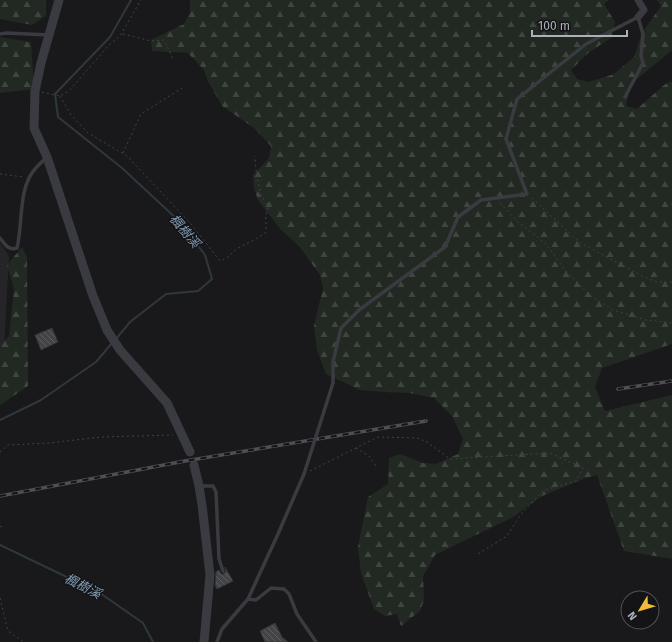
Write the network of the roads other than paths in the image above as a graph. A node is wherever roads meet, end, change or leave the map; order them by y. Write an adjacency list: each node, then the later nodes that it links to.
1 (60, 0): 5 (street)
2 (638, 0): 3 (street)
3 (638, 17): 6 (lane); 13 (lane, bridge)
4 (0, 34): 5 (lane)
5 (50, 35): 7 (street)
6 (625, 97)
7 (47, 157): 8 (lane); 9 (street)
8 (0, 238)
9 (190, 452)
10 (194, 465): 11 (street)
11 (199, 486): 12 (lane); 14 (street)
12 (223, 571)
13 (248, 599): 15 (lane); 16 (lane)
14 (204, 642)
15 (217, 642)
16 (316, 642)

